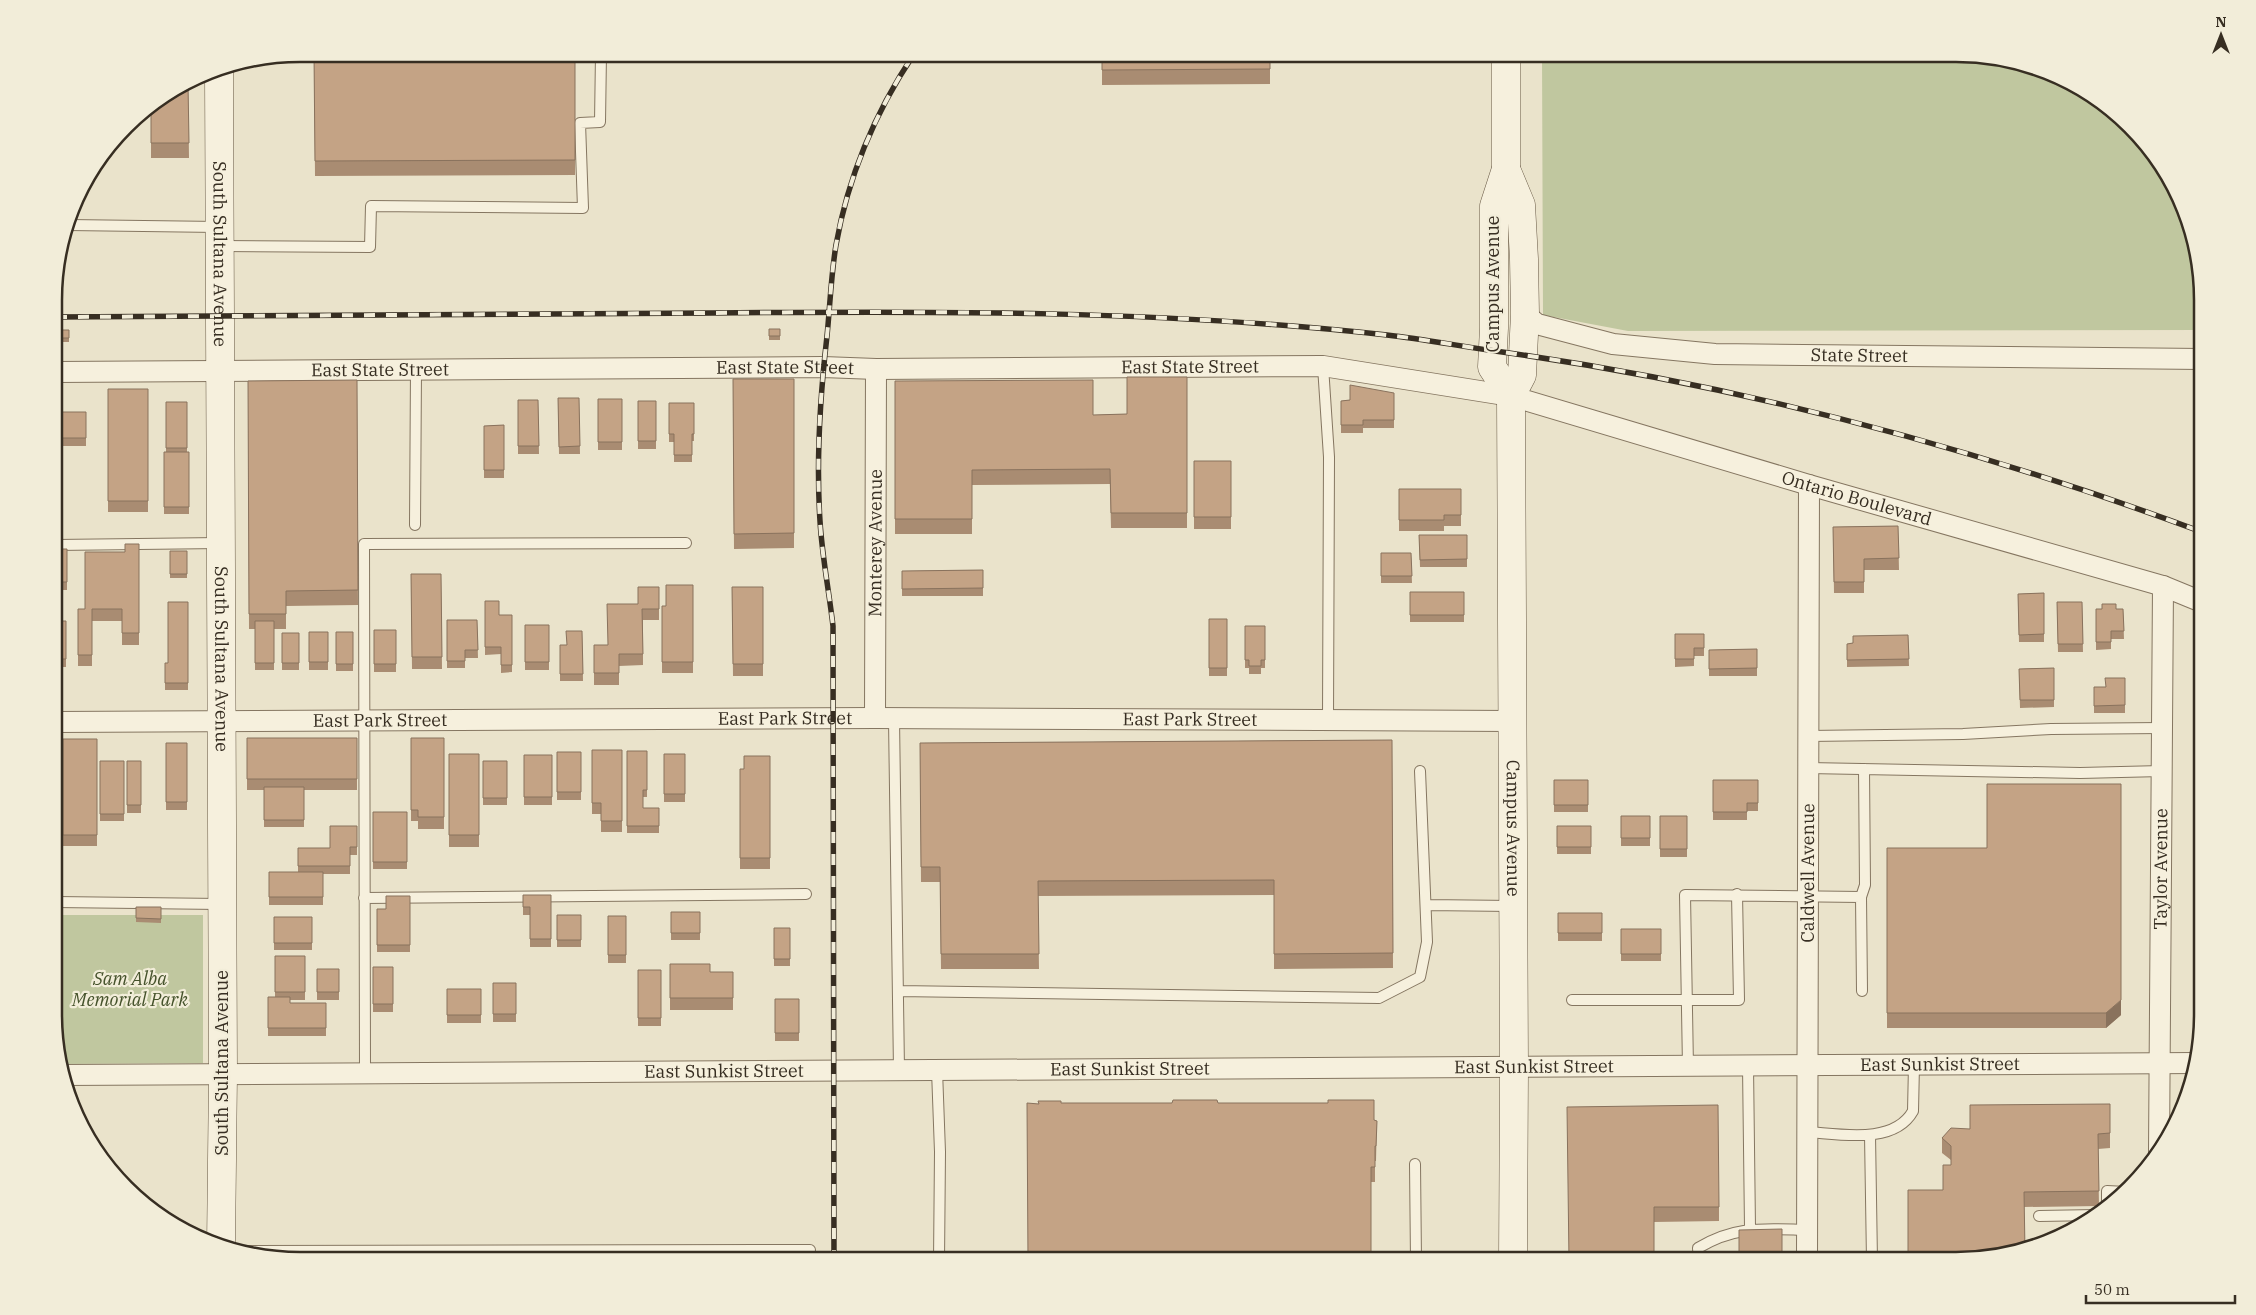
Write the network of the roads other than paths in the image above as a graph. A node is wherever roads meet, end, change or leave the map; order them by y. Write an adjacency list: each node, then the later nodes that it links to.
1 (601, 62): 6 (lane)
2 (1506, 62): 4 (street, Campus Avenue)
3 (219, 77): 6 (street, South Sultana Avenue)
4 (1506, 169): 7 (street, Campus Avenue); 14 (street, Campus Avenue)
5 (74, 226): 6 (lane)
6 (219, 236): 12 (street, South Sultana Avenue)
7 (1525, 314): 8 (street, State Street); 14 (street, Campus Avenue)
8 (2194, 359)
9 (1324, 366): 11 (street, East State Street); 14 (street, East State Street); 23 (lane)
10 (416, 369): 11 (street, East State Street); 12 (street, East State Street); 16 (lane)
11 (876, 369): 22 (street, Monterey Avenue)
12 (221, 370): 13 (street, East State Street); 17 (street, South Sultana Avenue)
13 (62, 372)
14 (1510, 396): 15 (street, Ontario Boulevard); 25 (street, Campus Avenue)
15 (1809, 485): 20 (street, Ontario Boulevard); 29 (street, Caldwell Avenue)
16 (415, 525)
17 (220, 543): 19 (lane); 27 (street, South Sultana Avenue)
18 (686, 543): 24 (lane)
19 (62, 545)
20 (2163, 586): 21 (street, Ontario Boulevard); 28 (street, Taylor Avenue)
21 (2194, 599)
22 (884, 718): 23 (street, East Park Street); 24 (street, East Park Street); 43 (lane)
23 (1328, 720): 25 (street, East Park Street)
24 (363, 721): 27 (street, East Park Street); 38 (lane)
25 (1512, 721): 42 (street, Campus Avenue)
26 (62, 722): 27 (street, East Park Street)
27 (220, 722): 40 (street, South Sultana Avenue)
28 (2162, 728): 29 (lane); 33 (street, Taylor Avenue)
29 (1808, 736): 30 (street, Caldwell Avenue)
30 (1808, 768): 31 (lane); 36 (street, Caldwell Avenue)
31 (1864, 769): 33 (lane); 37 (lane)
32 (1420, 771): 41 (lane)
33 (2162, 771): 47 (street, Taylor Avenue)
34 (806, 894): 38 (lane)
35 (1737, 894): 36 (lane); 46 (lane); 46 (lane)
36 (1807, 896): 37 (lane); 49 (street, Caldwell Avenue)
37 (1861, 896): 44 (lane)
38 (364, 898): 56 (lane)
39 (62, 902): 40 (lane)
40 (221, 904): 57 (street, South Sultana Avenue)
41 (1426, 905): 42 (lane); 43 (lane)
42 (1513, 906): 53 (street, Campus Avenue)
43 (898, 991): 54 (lane)
44 (1862, 991)
45 (1572, 1000): 46 (lane)
46 (1687, 1000): 52 (lane)
47 (2159, 1063): 48 (street, East Sunkist Street); 50 (street, East Sunkist Street); 61 (street, Taylor Avenue)
48 (2188, 1063)
49 (1807, 1065): 50 (street, East Sunkist Street); 51 (street, East Sunkist Street); 59 (street, Caldwell Avenue)
50 (1914, 1065): 60 (lane)
51 (1748, 1066): 52 (street, East Sunkist Street); 65 (lane)
52 (1688, 1067): 53 (street, East Sunkist Street)
53 (1514, 1068): 55 (street, East Sunkist Street); 72 (street, Campus Avenue)
54 (900, 1070): 55 (street, East Sunkist Street); 56 (street, East Sunkist Street)
55 (937, 1070): 70 (lane)
56 (365, 1073): 57 (street, East Sunkist Street)
57 (223, 1074): 58 (street, East Sunkist Street); 67 (street, South Sultana Avenue)
58 (71, 1075)
59 (1807, 1132): 60 (lane); 66 (street, Caldwell Avenue)
60 (1870, 1135): 75 (lane)
61 (2159, 1138)
62 (1414, 1164): 71 (lane)
63 (2083, 1215): 64 (lane)
64 (2039, 1216)
65 (1750, 1228): 66 (lane); 73 (lane)
66 (1807, 1230): 74 (street, Caldwell Avenue)
67 (221, 1239)
68 (810, 1250): 69 (lane)
69 (650, 1252)
70 (939, 1252)
71 (1416, 1252)
72 (1513, 1252)
73 (1698, 1252)
74 (1807, 1252)
75 (1872, 1252)

